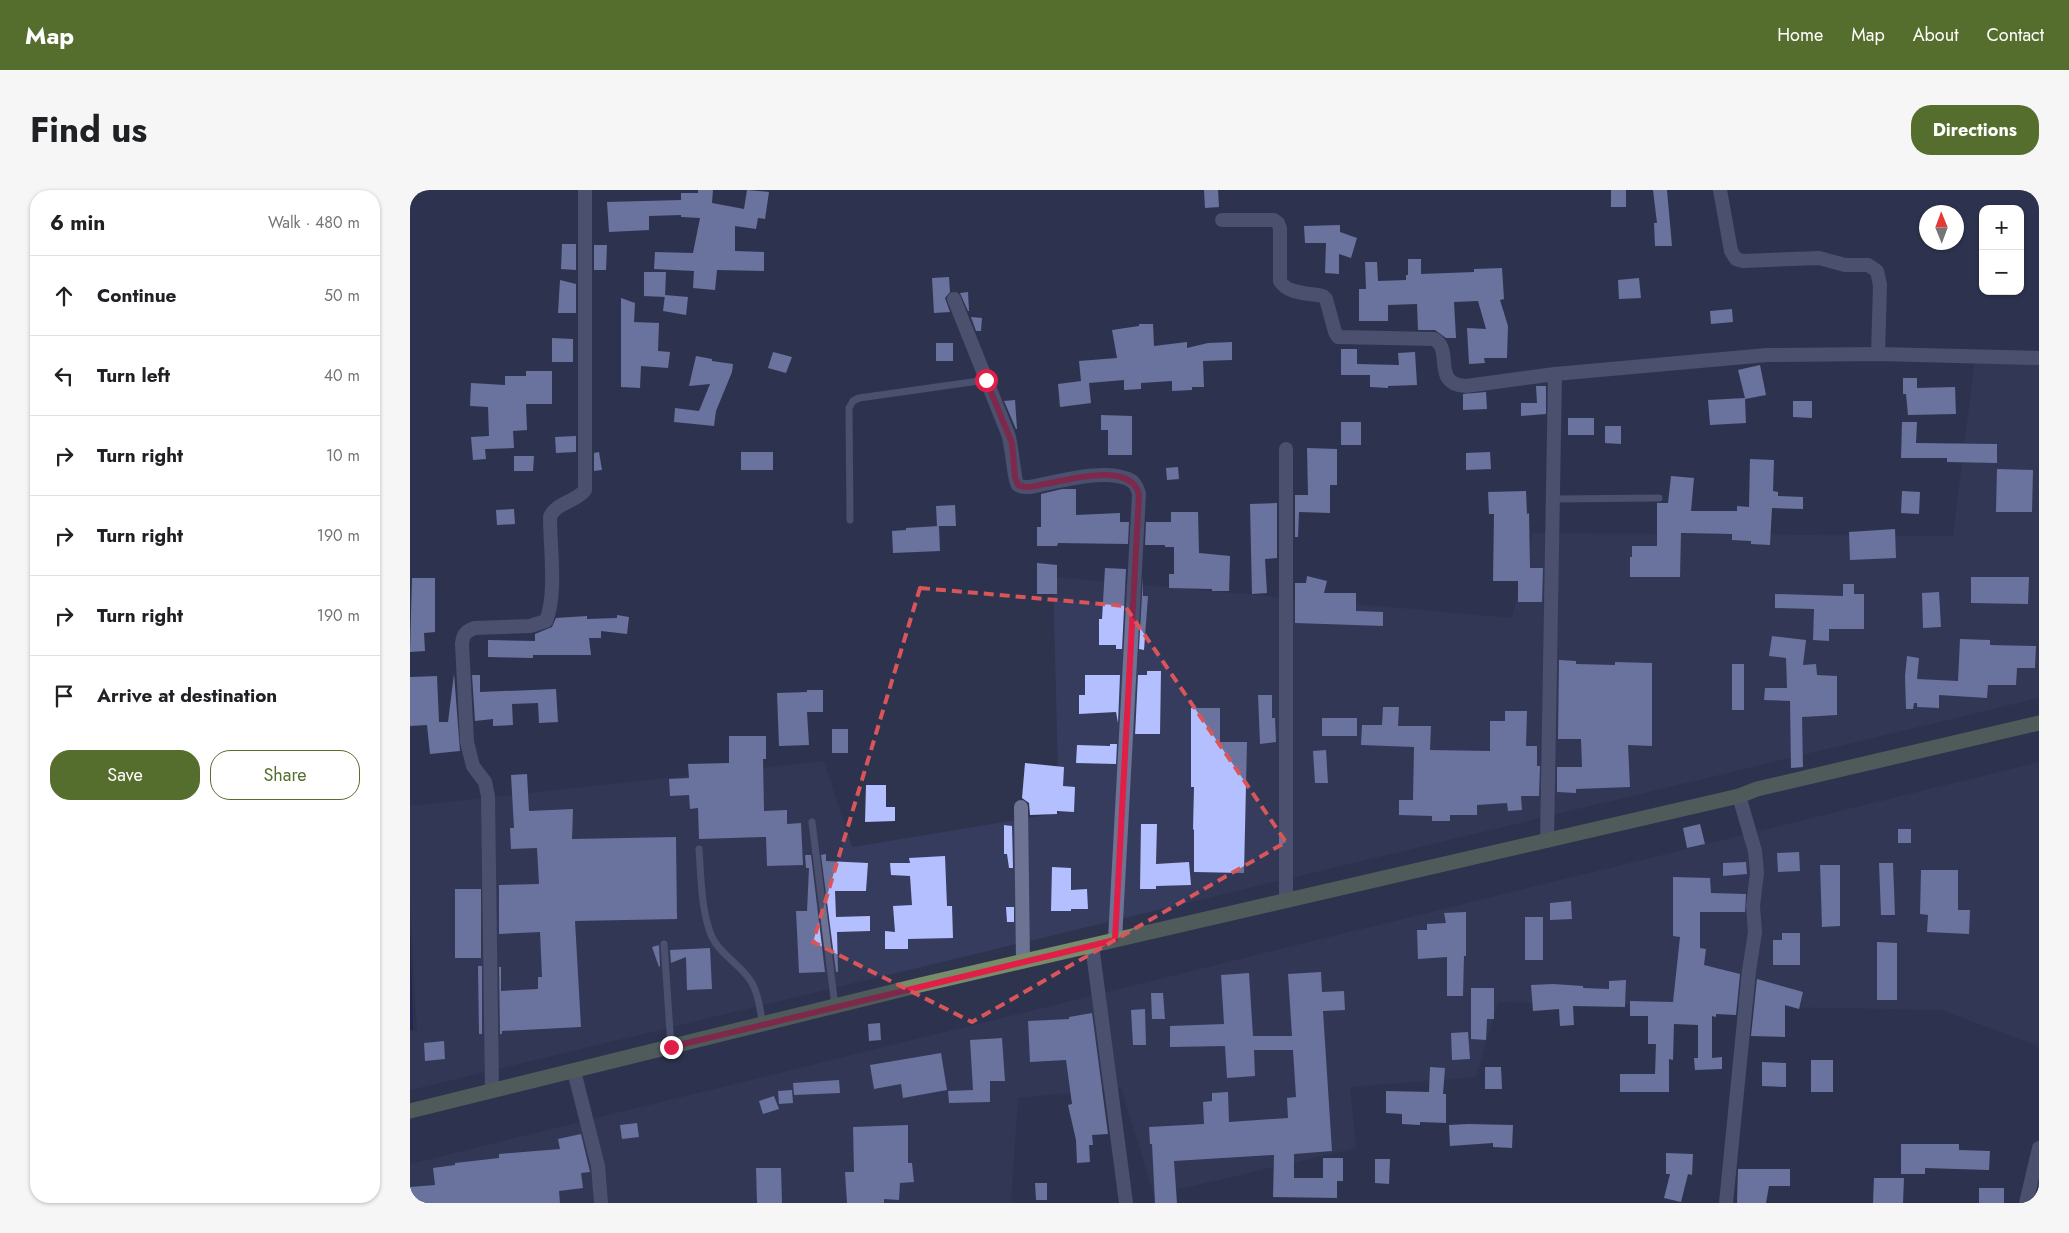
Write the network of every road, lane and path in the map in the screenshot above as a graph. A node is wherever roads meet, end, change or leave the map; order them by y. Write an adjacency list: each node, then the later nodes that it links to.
1 (586, 190): 28 (street)
2 (1720, 190): 5 (street)
3 (1222, 220): 7 (street)
4 (954, 299): 8 (street)
5 (1878, 354): 6 (street); 7 (street)
6 (2039, 358)
7 (1555, 374): 11 (street)
8 (986, 380): 12 (lane); 20 (street)
9 (1286, 449): 19 (street)
10 (1658, 498): 11 (lane)
11 (1552, 499): 17 (street)
12 (850, 520)
13 (2039, 723): 14 (main road)
14 (1739, 796): 17 (main road); 33 (street)
15 (1021, 808): 23 (street)
16 (812, 822): 24 (lane)
17 (1547, 840): 19 (main road)
18 (699, 849): 25 (lane)
19 (1286, 900): 20 (main road)
20 (1115, 940): 22 (main road)
21 (664, 944): 26 (lane)
22 (1092, 945): 23 (main road); 32 (street)
23 (1023, 961): 24 (main road)
24 (835, 1006): 25 (main road)
25 (763, 1024): 26 (main road)
26 (671, 1047): 27 (main road)
27 (574, 1071): 28 (main road); 31 (street)
28 (492, 1091): 29 (main road)
29 (410, 1111)
30 (2039, 1148): 34 (street)
31 (601, 1203)
32 (1126, 1203)
33 (1726, 1203)
34 (2026, 1203)

